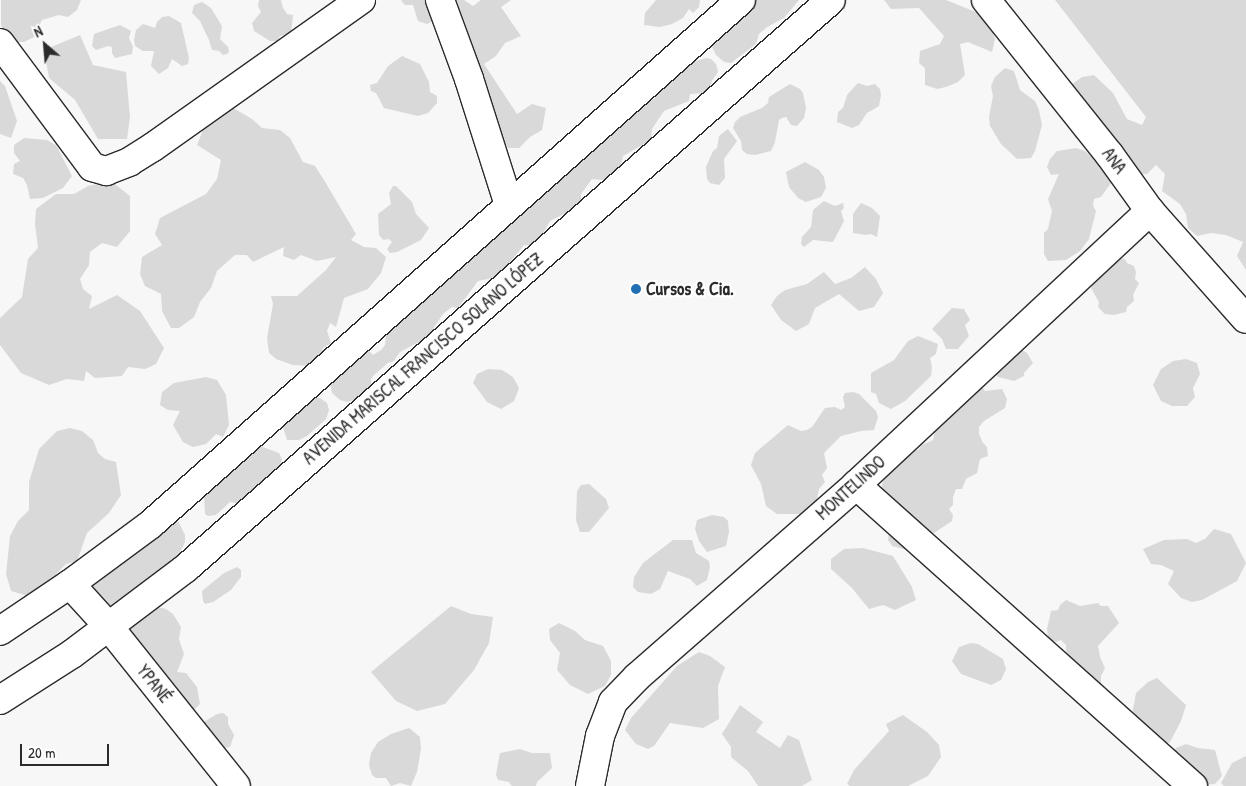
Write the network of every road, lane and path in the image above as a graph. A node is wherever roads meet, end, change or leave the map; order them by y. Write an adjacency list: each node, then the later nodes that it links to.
1 (361, 0): 6 (street)
2 (440, 0): 7 (street)
3 (741, 0): 7 (street)
4 (831, 0): 12 (street, AVENIDA MARISCAL FRANCISCO SOLANO LÓPEZ)
5 (986, 0): 8 (street, ANA)
6 (0, 43)
7 (509, 205): 11 (street)
8 (1150, 211): 9 (street, ANA); 10 (street, MONTELINDO)
9 (1246, 320)
10 (856, 485): 16 (street, MONTELINDO); 17 (street)
11 (70, 584): 12 (street, YPANÉ); 13 (street)
12 (109, 628): 14 (street, AVENIDA MARISCAL FRANCISCO SOLANO LÓPEZ); 15 (street, YPANÉ)
13 (0, 631)
14 (0, 700)
15 (236, 786)
16 (590, 786)
17 (1193, 786)

